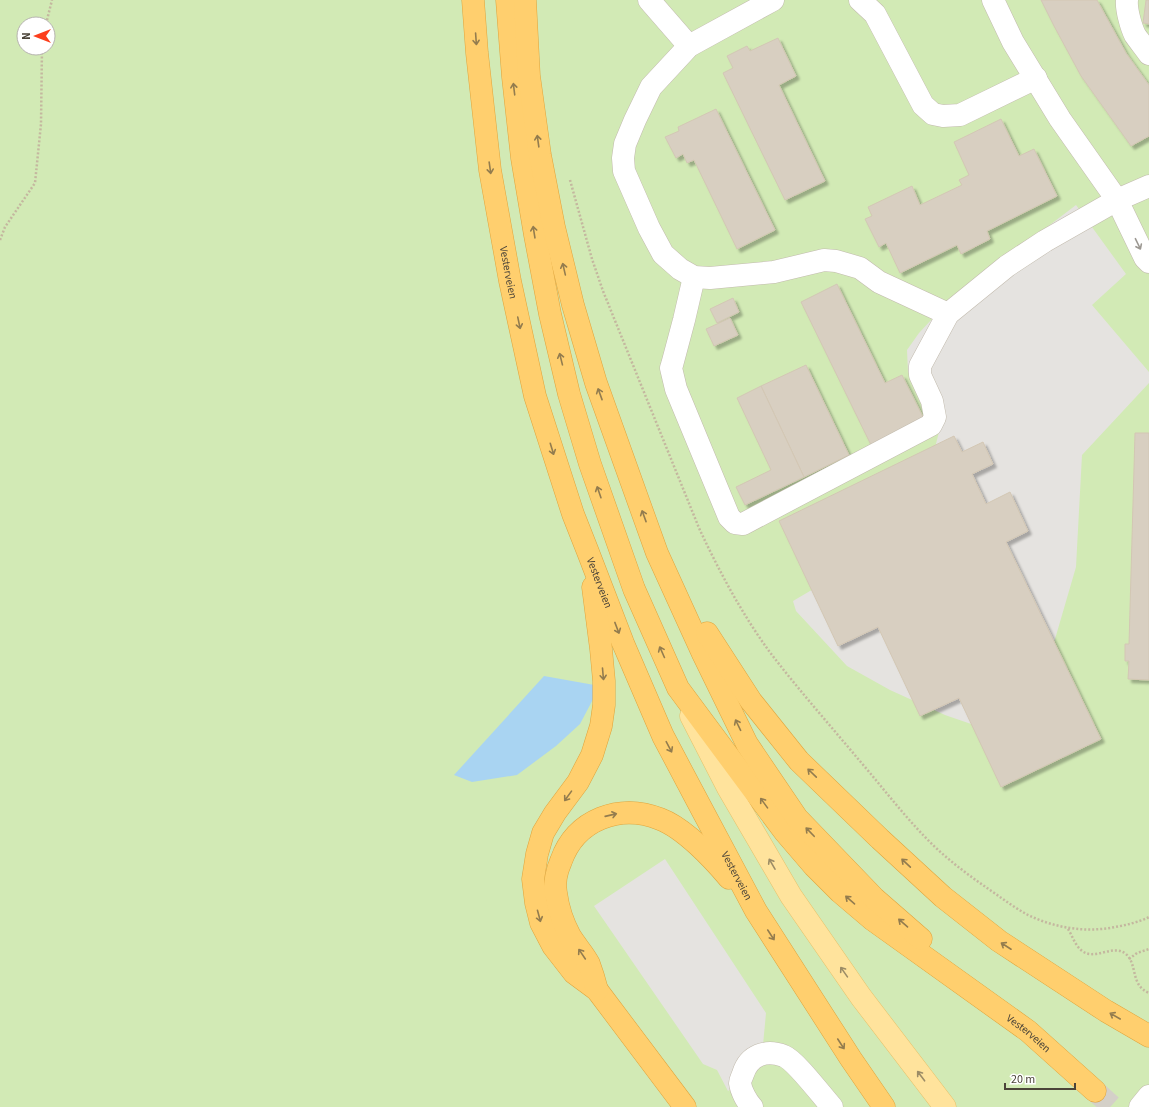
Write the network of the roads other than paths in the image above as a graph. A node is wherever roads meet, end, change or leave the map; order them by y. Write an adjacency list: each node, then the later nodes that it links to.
1 (473, 0): 18 (highway, Vesterveien, one-way to 18)
2 (507, 0): 20 (highway, Vesterveien, one-way to 2)
3 (525, 0): 19 (highway, one-way to 3)
4 (649, 0): 9 (street)
5 (773, 0): 9 (street)
6 (860, 0): 11 (street)
7 (993, 0): 11 (street)
8 (1127, 0): 10 (street)
9 (689, 46): 16 (street)
10 (1149, 54)
11 (1036, 78): 13 (street)
12 (1149, 186): 13 (street)
13 (1117, 200): 14 (street); 15 (street, one-way to 15); 17 (street)
14 (1149, 228)
15 (1149, 262)
16 (694, 277): 17 (street); 17 (street)
17 (948, 314)
18 (588, 552): 21 (highway, Vesterveien, one-way to 21); 22 (highway, one-way to 22)
19 (657, 553): 23 (highway, one-way to 19); 24 (highway, one-way to 19)
20 (678, 688): 23 (highway, Vesterveien, one-way to 20); 31 (main road, Vesterveien, one-way to 20)
21 (756, 911): 22 (highway, one-way to 21); 30 (highway, Vesterveien, one-way to 30)
22 (597, 990): 27 (highway)
23 (1028, 1031): 25 (highway, Vesterveien)
24 (1149, 1036)
25 (1095, 1091)
26 (1149, 1096): 32 (street)
27 (685, 1107)
28 (752, 1107): 29 (street)
29 (832, 1107)
30 (884, 1107)
31 (945, 1107)
32 (1140, 1107)

